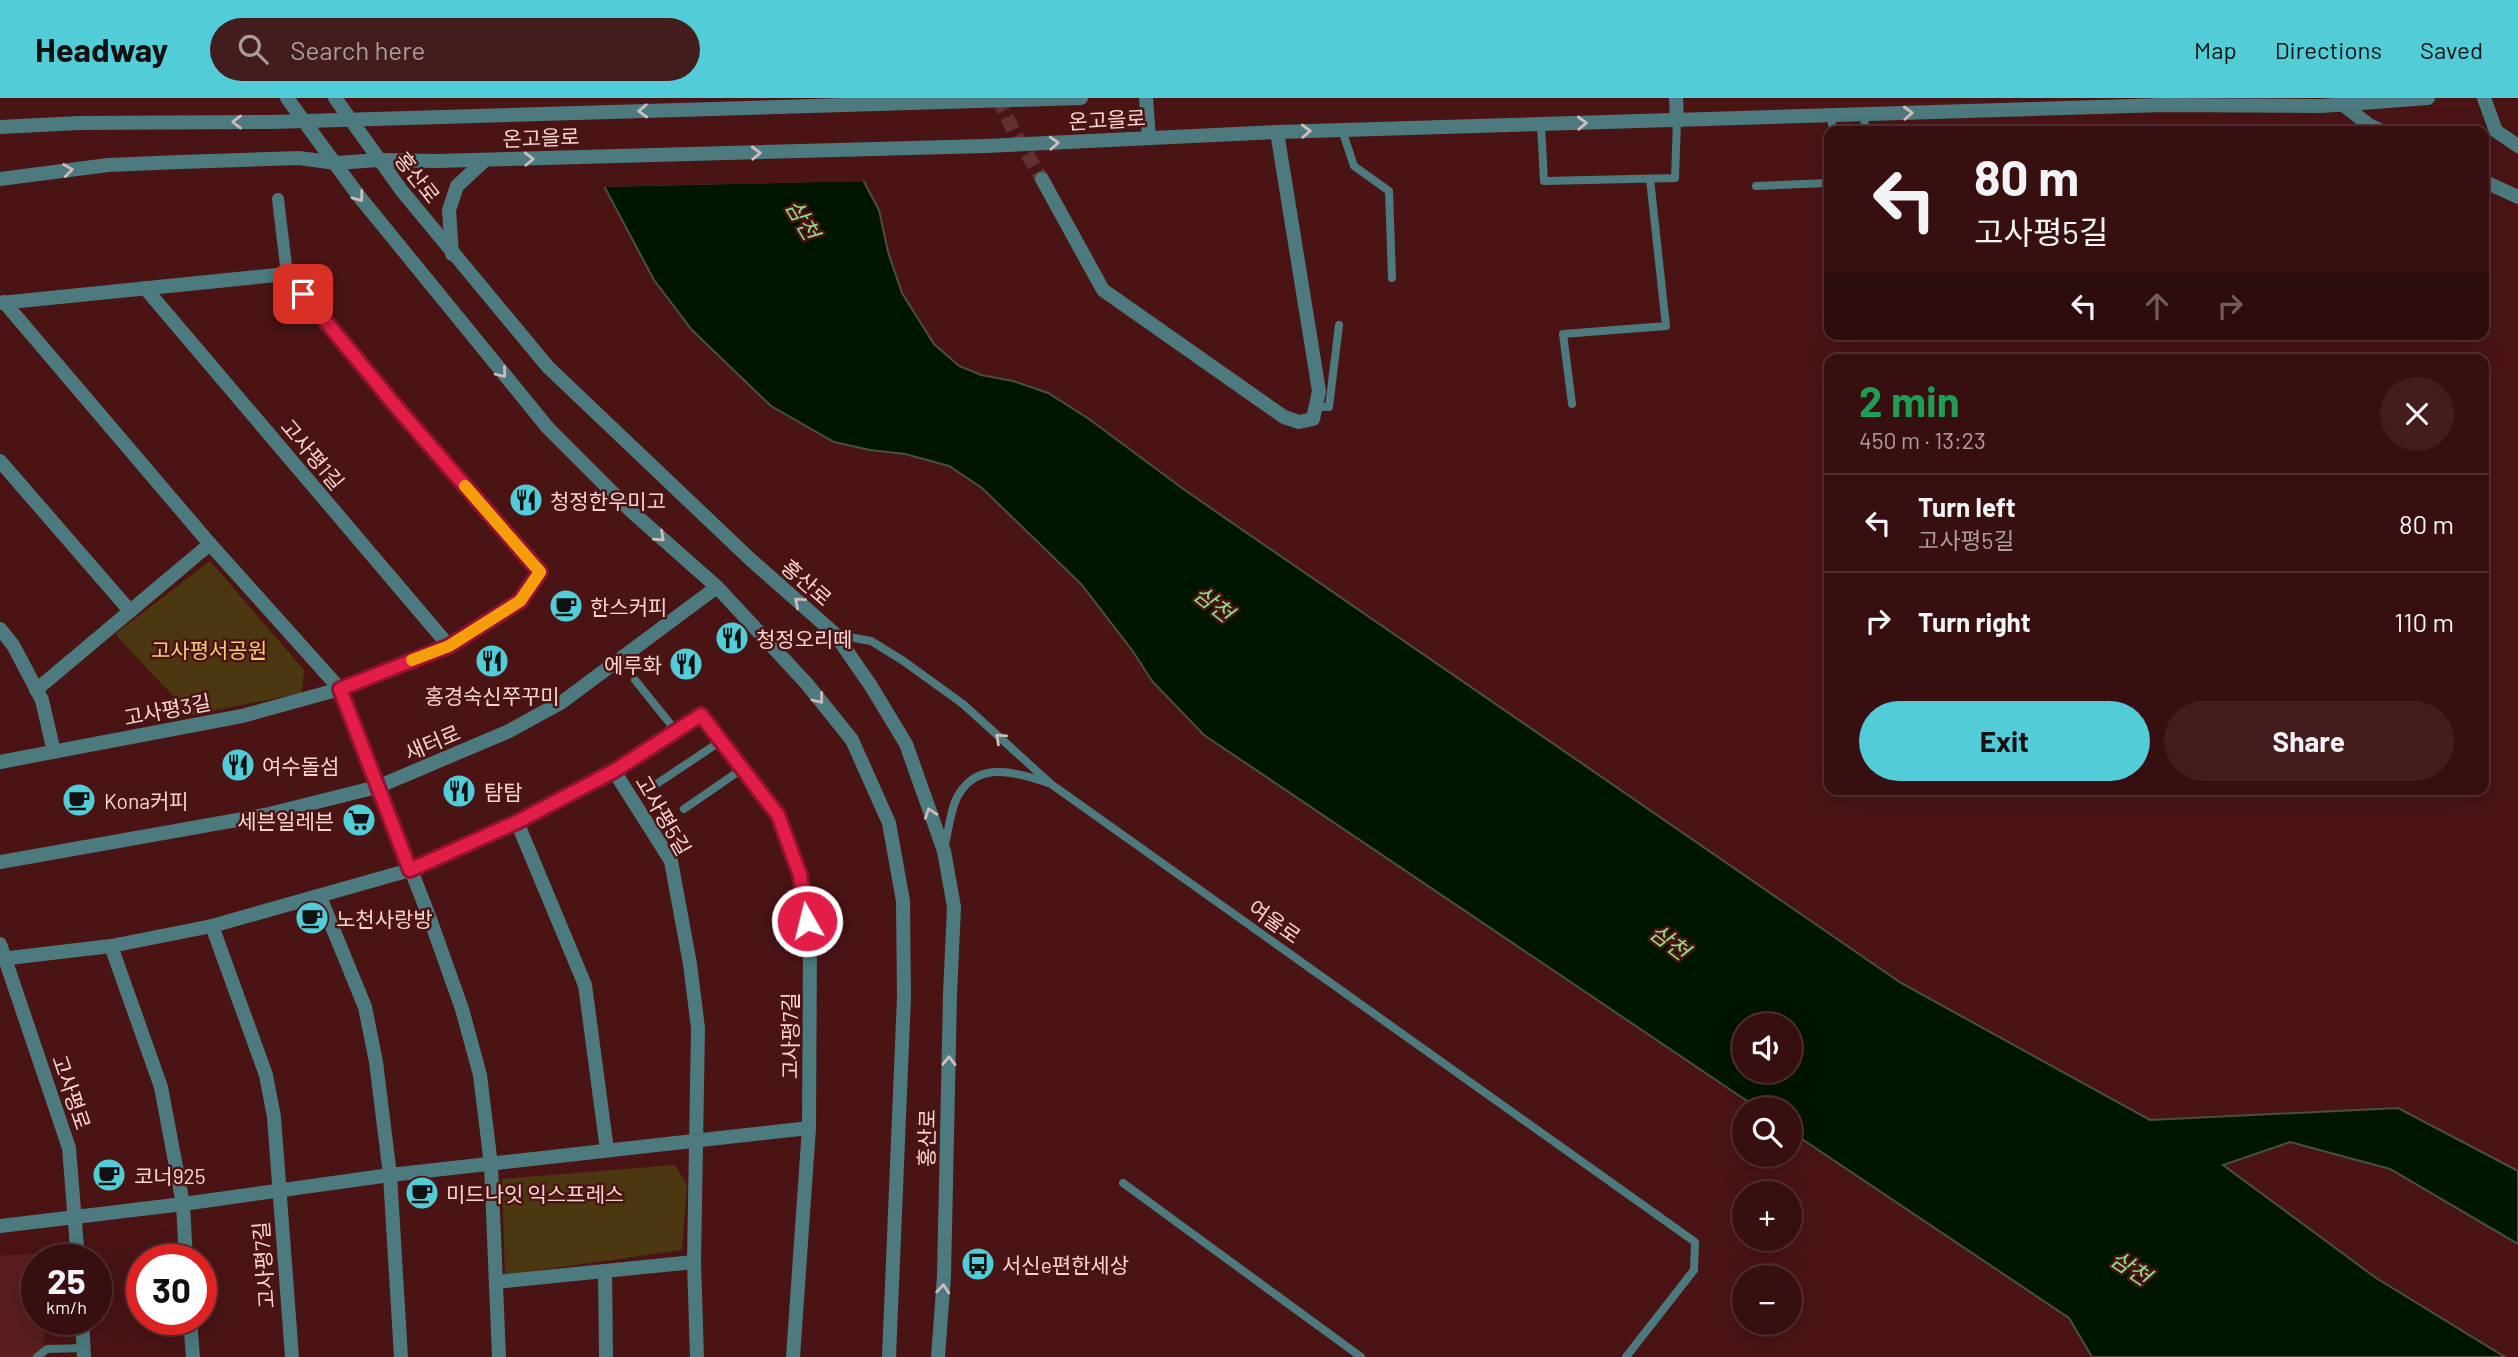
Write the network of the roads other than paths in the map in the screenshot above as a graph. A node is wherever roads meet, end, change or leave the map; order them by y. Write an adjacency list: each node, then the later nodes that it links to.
1 (287, 98): 12 (street, 홍산로)
2 (335, 98): 11 (street, 홍산로)
3 (1081, 98): 11 (street, 온고을로, one-way to 11)
4 (1146, 98): 21 (street)
5 (1676, 98): 13 (street)
6 (2428, 98): 8 (street, 온고을로)
7 (2484, 98): 22 (street)
8 (2342, 104): 9 (street, 온고을로, one-way to 8); 17 (street)
9 (1864, 114): 10 (street, 온고을로); 16 (lane)
10 (1831, 116): 13 (street, 온고을로); 15 (lane)
11 (348, 118): 12 (street, 온고을로); 23 (street, 홍산로)
12 (306, 121): 18 (street, 온고을로, one-way to 18); 25 (street, 홍산로)
13 (1678, 121): 14 (street, 온고을로, one-way to 13); 28 (lane)
14 (1541, 125): 19 (street, 온고을로); 28 (lane)
15 (1832, 126)
16 (1865, 126)
17 (2371, 126)
18 (0, 127)
19 (1342, 130): 20 (street, 온고을로, one-way to 19); 36 (lane)
20 (1277, 132): 21 (street, 온고을로); 41 (street)
21 (1149, 138): 24 (street, 온고을로, one-way to 21)
22 (2518, 146)
23 (379, 160): 24 (street, 온고을로); 25 (street, 온고을로); 34 (street, 홍산로)
24 (485, 160): 34 (street)
25 (336, 163): 27 (street, 온고을로, one-way to 25); 44 (street, 홍산로, one-way to 44)
26 (1042, 178): 41 (street)
27 (0, 179)
28 (1650, 179): 40 (lane)
29 (1824, 183): 31 (lane)
30 (2489, 184): 32 (street)
31 (1756, 186)
32 (2518, 197)
33 (278, 199): 35 (street)
34 (452, 254): 47 (street, 홍산로, one-way to 34)
35 (287, 274): 37 (street); 48 (street, 고사평3길)
36 (1392, 278)
37 (145, 288): 38 (street); 48 (street, 고사평1길)
38 (2, 303): 43 (street)
39 (1339, 325): 41 (lane)
40 (1572, 404)
41 (1317, 407)
42 (0, 461): 45 (street)
43 (210, 544): 45 (street); 50 (street)
44 (717, 587): 60 (street, 새터로); 97 (street, 홍산로, one-way to 97)
45 (130, 611): 51 (street)
46 (0, 629): 51 (street)
47 (835, 634): 58 (lane, 여울로, one-way to 47); 63 (street, 홍산로, one-way to 47)
48 (449, 646): 50 (street, 고사평3길)
49 (635, 680): 52 (lane)
50 (340, 689): 54 (street, 고사평3길); 60 (street)
51 (36, 690): 54 (street)
52 (676, 731): 53 (street, 고사평5길); 57 (street, 고사평5길)
53 (721, 741): 56 (street, 고사평5길); 59 (lane)
54 (54, 752): 55 (street, 고사평3길)
55 (0, 762)
56 (742, 769): 61 (lane); 68 (street, 고사평5길)
57 (614, 771): 62 (street, 고사평5길); 72 (street, 고사평5길)
58 (1051, 784): 63 (lane); 100 (lane, 여울로)
59 (655, 785)
60 (377, 788): 64 (street, 새터로); 65 (street)
61 (684, 809)
62 (517, 822): 65 (street, 고사평5길); 73 (street)
63 (944, 851): 98 (street, 홍산로, one-way to 63)
64 (0, 862)
65 (410, 870): 66 (street, 고사평5길); 74 (street)
66 (320, 897): 67 (street, 고사평5길); 75 (street)
67 (212, 926): 69 (street, 고사평5길); 77 (street, 고사평7길)
68 (810, 944): 71 (street, 고사평7길)
69 (111, 946): 70 (street, 고사평5길); 78 (street)
70 (1, 954): 79 (street, 고사평로)
71 (809, 1128): 72 (street, 고사평7길); 96 (street, 고사평7길)
72 (696, 1140): 73 (street, 고사평7길); 83 (street)
73 (607, 1150): 74 (street, 고사평7길)
74 (491, 1165): 75 (street, 고사평7길); 85 (street)
75 (390, 1175): 77 (street, 고사평7길); 88 (street)
76 (1123, 1183): 99 (lane)
77 (279, 1191): 78 (street, 고사평7길); 92 (street, 고사평7길)
78 (183, 1204): 79 (street, 고사평7길); 82 (street)
79 (76, 1218): 80 (street, 고사평7길); 81 (street, 고사평로)
80 (0, 1226)
81 (77, 1244)
82 (185, 1244)
83 (694, 1262): 84 (street); 95 (street)
84 (606, 1271): 85 (street); 94 (street)
85 (496, 1282): 93 (street)
86 (83, 1335): 89 (street)
87 (191, 1335): 90 (street)
88 (401, 1352)
89 (84, 1353): 91 (lane)
90 (193, 1356)
91 (37, 1357)
92 (292, 1357)
93 (499, 1357)
94 (606, 1357)
95 (696, 1357)
96 (793, 1357)
97 (889, 1357)
98 (938, 1357)
99 (1361, 1357)
100 (1626, 1357)

